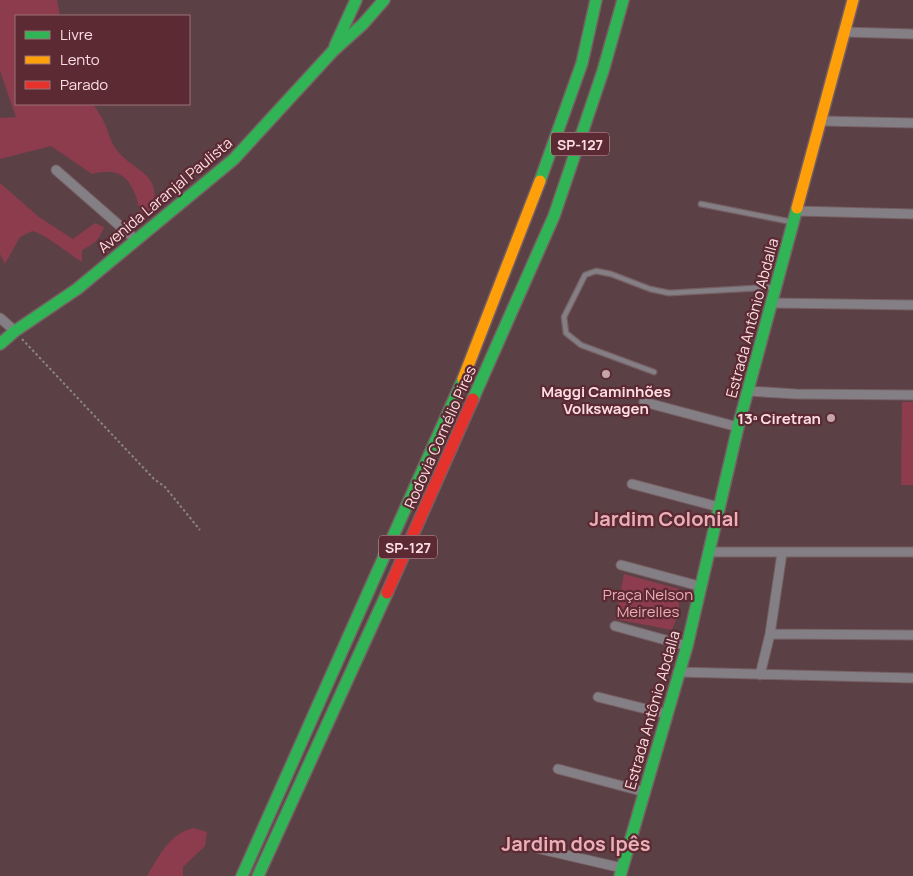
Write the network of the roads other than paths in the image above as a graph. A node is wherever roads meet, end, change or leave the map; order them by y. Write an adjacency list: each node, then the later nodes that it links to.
1 (384, 0): 6 (main road, Avenida Laranjal Paulista)
2 (596, 0): 48 (main road, Rodovia Cornélio Pires / SP-127)
3 (623, 0): 49 (main road, Rodovia Cornélio Pires / SP-127)
4 (853, 0): 7 (main road, Estrada Antônio Abdalla)
5 (355, 1): 6 (main road); 9 (main road, Avenida Laranjal Paulista)
6 (363, 24): 9 (main road, Avenida Laranjal Paulista)
7 (844, 32): 8 (street); 10 (main road, Estrada Antônio Abdalla)
8 (913, 34)
9 (333, 51): 16 (main road, Avenida Laranjal Paulista)
10 (821, 121): 11 (street); 15 (main road, Estrada Antônio Abdalla)
11 (913, 123)
12 (56, 170): 16 (street)
13 (701, 204): 15 (lane)
14 (913, 214): 15 (street)
15 (795, 217): 17 (main road, Estrada Antônio Abdalla)
16 (136, 240): 21 (main road, Avenida Laranjal Paulista)
17 (776, 287): 18 (main road, Estrada Antônio Abdalla); 23 (lane)
18 (772, 303): 19 (street); 24 (main road, Estrada Antônio Abdalla)
19 (913, 305)
20 (0, 318): 21 (street)
21 (14, 331): 22 (main road, Avenida Laranjal Paulista)
22 (0, 344)
23 (654, 372)
24 (748, 391): 25 (street); 27 (main road, Estrada Antônio Abdalla)
25 (913, 395)
26 (644, 402): 27 (street)
27 (738, 427): 29 (main road, Estrada Antônio Abdalla)
28 (632, 484): 29 (street)
29 (719, 507): 30 (main road, Estrada Antônio Abdalla)
30 (708, 552): 31 (street); 34 (main road, Estrada Antônio Abdalla)
31 (782, 552): 32 (street); 36 (street)
32 (913, 552)
33 (622, 566): 34 (street)
34 (699, 586): 38 (main road, Estrada Antônio Abdalla)
35 (615, 626): 38 (street)
36 (770, 634): 37 (street); 40 (street)
37 (913, 635)
38 (687, 646): 39 (main road, Estrada Antônio Abdalla)
39 (678, 672): 40 (street); 43 (main road, Estrada Antônio Abdalla)
40 (760, 675): 41 (street)
41 (913, 678)
42 (598, 697): 43 (street)
43 (666, 714): 45 (main road, Estrada Antônio Abdalla)
44 (558, 769): 45 (street)
45 (644, 792): 47 (main road, Estrada Antônio Abdalla)
46 (536, 848): 47 (street)
47 (621, 872)
48 (242, 876)
49 (258, 876)

